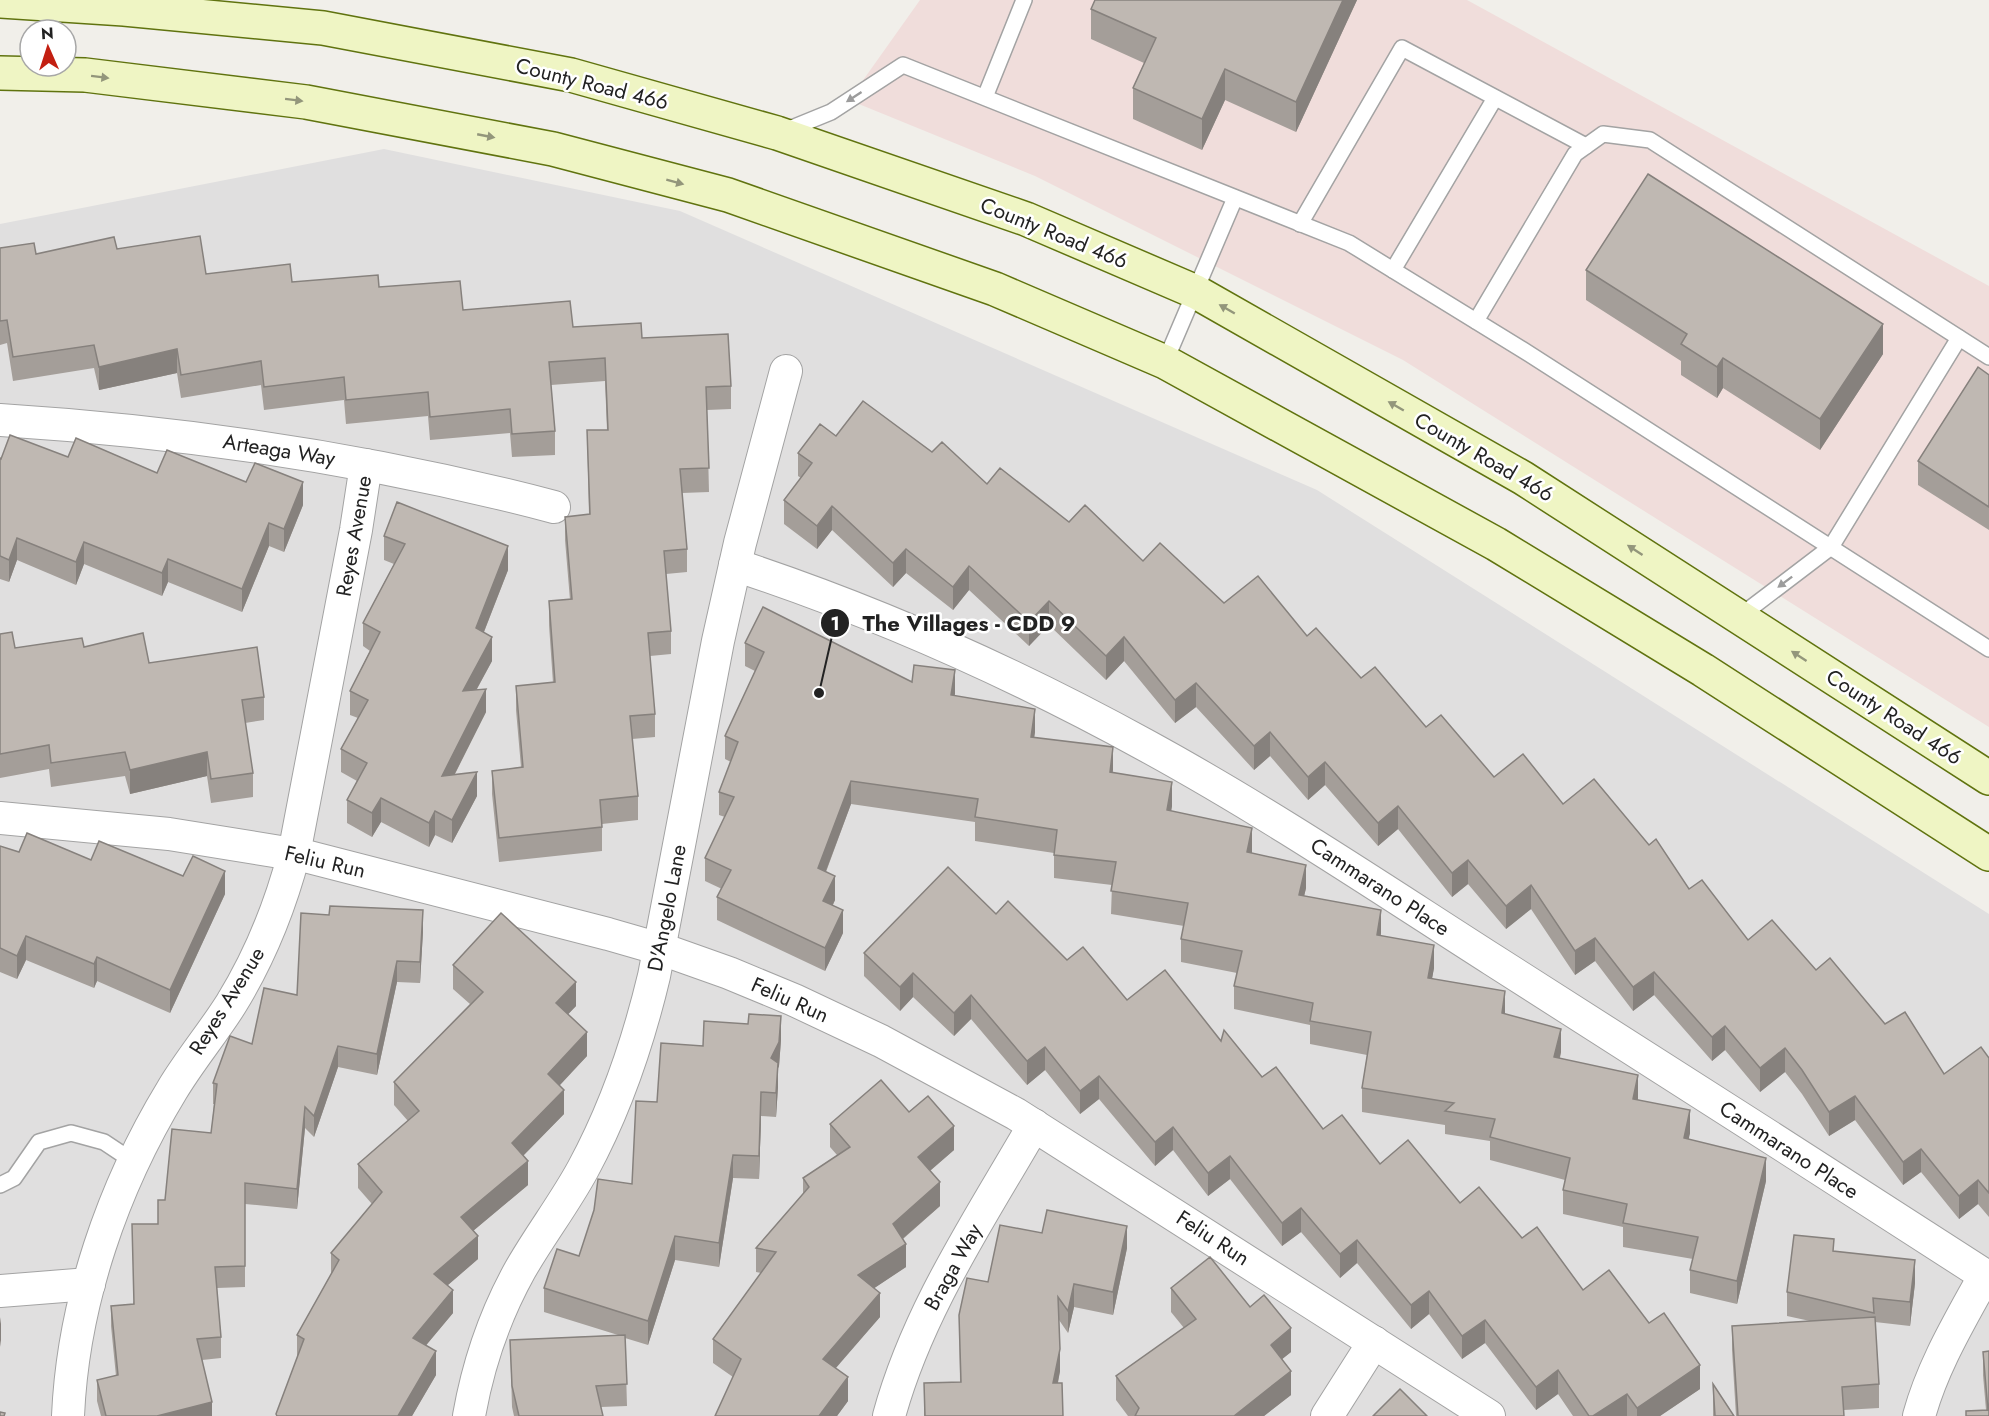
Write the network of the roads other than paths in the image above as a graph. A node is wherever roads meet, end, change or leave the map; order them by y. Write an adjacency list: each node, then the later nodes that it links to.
1 (1024, 0): 4 (lane)
2 (0, 1): 6 (main road, County Road 466)
3 (0, 73): 15 (main road, one-way to 15)
4 (985, 98): 6 (lane, one-way to 6); 8 (lane)
5 (1495, 98): 7 (lane); 9 (lane); 10 (lane)
6 (777, 133): 11 (main road, County Road 466)
7 (1586, 146): 12 (lane); 13 (lane)
8 (1235, 198): 9 (lane); 11 (lane)
9 (1300, 224): 10 (lane)
10 (1393, 270): 12 (lane)
11 (1196, 292): 15 (lane); 22 (main road, County Road 466, one-way to 11)
12 (1476, 321): 20 (lane)
13 (1959, 338): 14 (lane); 20 (lane)
14 (1989, 357)
15 (1165, 362): 27 (main road)
16 (786, 371): 21 (street, D'Angelo Lane)
17 (0, 420): 18 (street, Arteaga Way)
18 (366, 465): 19 (street, Arteaga Way); 26 (street, Reyes Avenue)
19 (554, 507)
20 (1831, 547): 22 (lane, one-way to 22); 23 (lane)
21 (735, 565): 28 (street, D'Angelo Lane); 32 (street, Cammarano Place)
22 (1740, 617): 24 (main road, County Road 466, one-way to 22)
23 (1989, 649)
24 (1989, 778)
25 (0, 818): 26 (street, Feliu Run)
26 (294, 854): 28 (street, Feliu Run); 30 (street, Reyes Avenue)
27 (1989, 854)
28 (658, 949): 29 (street, Feliu Run); 37 (street, D'Angelo Lane)
29 (1034, 1125): 35 (street, Feliu Run); 38 (street, Braga Way)
30 (134, 1161): 31 (lane); 33 (street, Reyes Avenue)
31 (0, 1185)
32 (1987, 1277): 41 (street)
33 (89, 1284): 34 (street); 36 (street, Reyes Avenue)
34 (0, 1291)
35 (1374, 1342): 39 (street); 40 (street, Feliu Run)
36 (68, 1416)
37 (469, 1416)
38 (889, 1416)
39 (1327, 1416)
40 (1490, 1416)
41 (1919, 1416)

